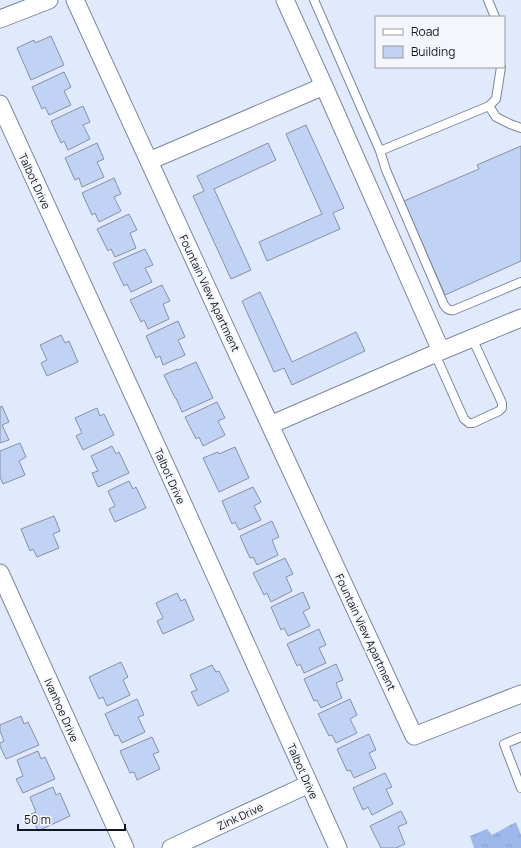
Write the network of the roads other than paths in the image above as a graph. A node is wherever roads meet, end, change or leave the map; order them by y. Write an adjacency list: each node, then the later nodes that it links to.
1 (49, 0): 6 (street)
2 (75, 0): 15 (street, Fountain View Apartment)
3 (285, 0): 10 (street)
4 (314, 0): 14 (lane)
5 (488, 0): 7 (lane)
6 (30, 4): 8 (street)
7 (495, 16)
8 (0, 19)
9 (502, 68): 12 (lane)
10 (324, 86): 15 (street); 19 (street)
11 (0, 104): 24 (street, Talbot Drive)
12 (489, 106): 13 (lane); 14 (lane)
13 (521, 128)
14 (380, 151): 16 (lane)
15 (149, 161): 20 (street, Fountain View Apartment)
16 (521, 282)
17 (521, 318): 18 (street)
18 (472, 338): 19 (street); 19 (lane)
19 (438, 352): 20 (street)
20 (270, 425): 22 (street, Fountain View Apartment)
21 (0, 573): 26 (street, Ivanhoe Drive)
22 (521, 694)
23 (521, 738): 25 (lane)
24 (309, 784): 27 (street, Zink Drive); 28 (street, Talbot Drive)
25 (521, 788)
26 (125, 848)
27 (171, 848)
28 (338, 848)

